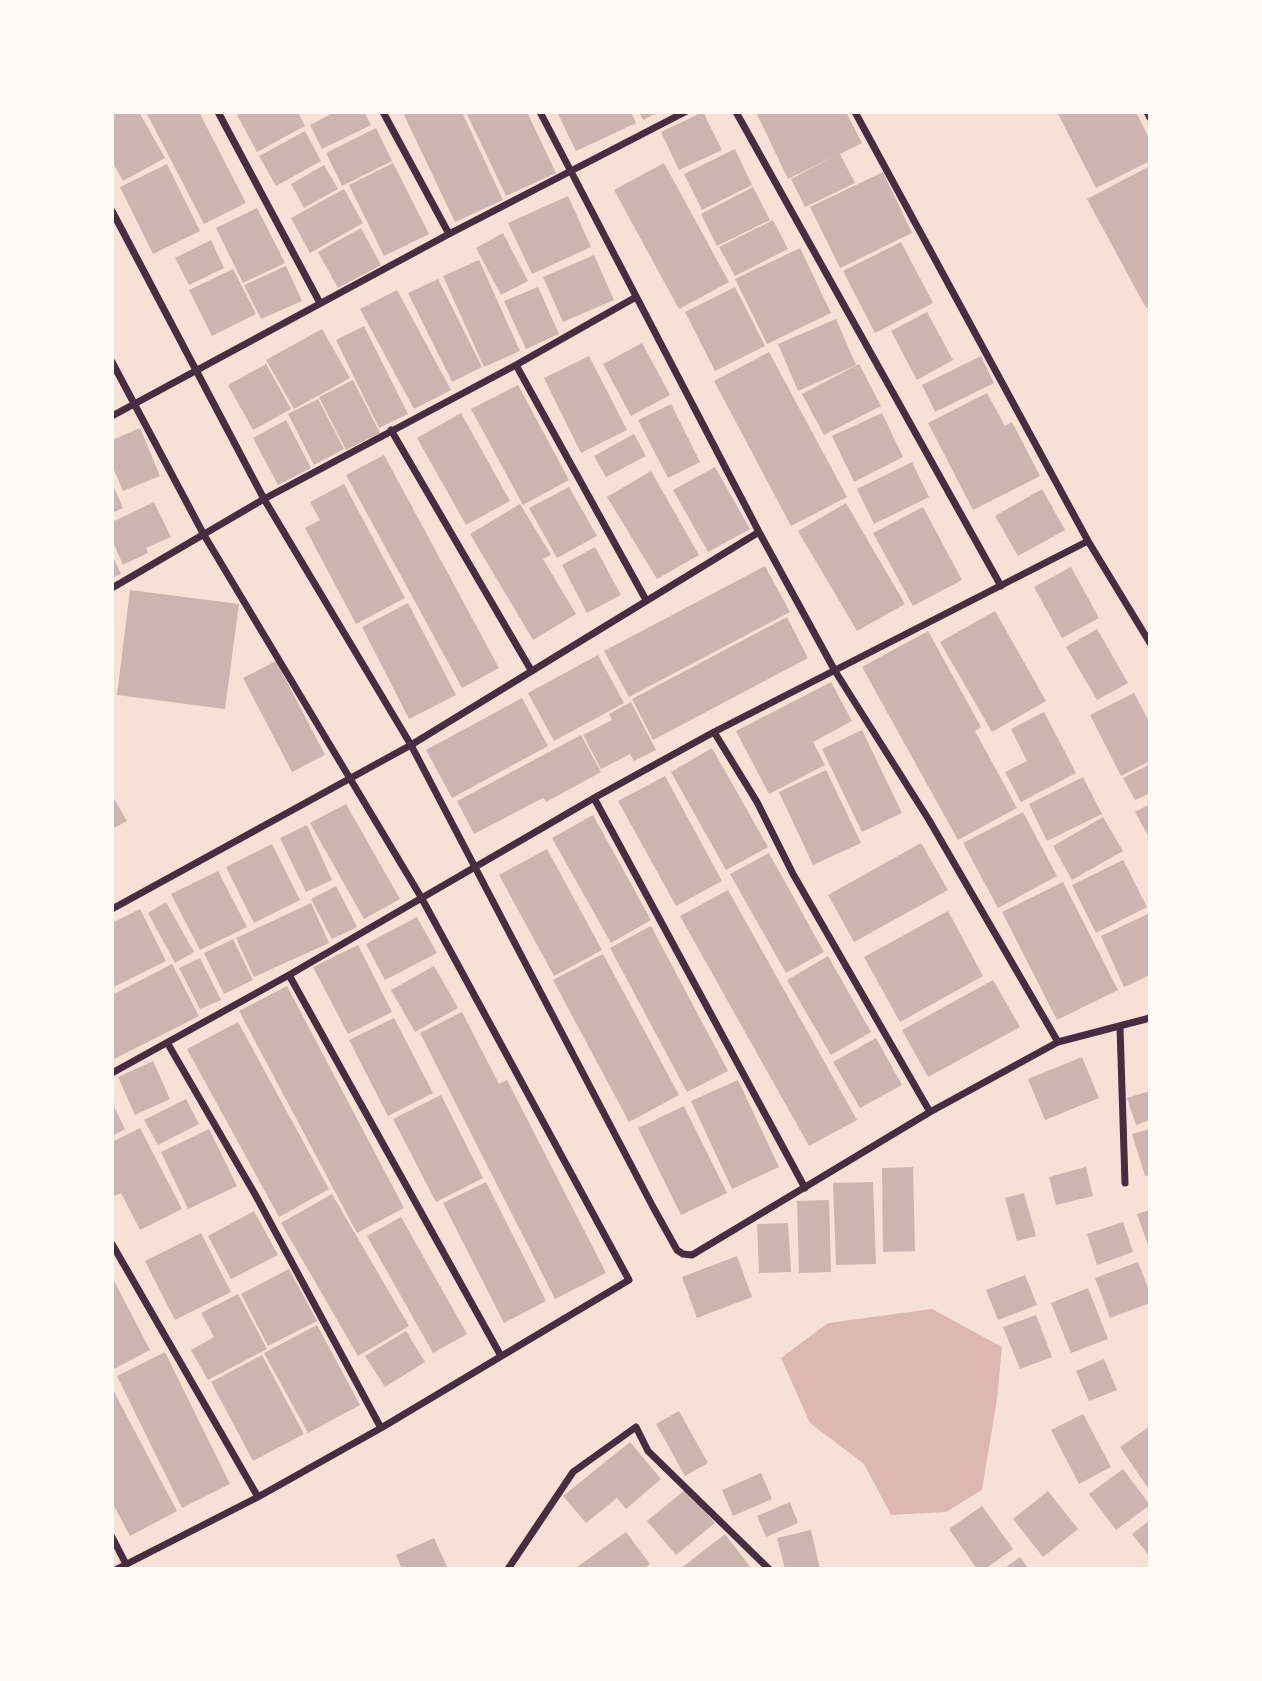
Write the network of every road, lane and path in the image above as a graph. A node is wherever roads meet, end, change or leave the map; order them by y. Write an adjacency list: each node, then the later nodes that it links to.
1 (218, 112): 13 (street)
2 (383, 112): 11 (street)
3 (540, 112): 9 (street)
4 (685, 112): 9 (street)
5 (736, 112): 24 (street)
6 (855, 112): 23 (street)
7 (1147, 112): 8 (street)
8 (1150, 118)
9 (570, 171): 11 (street); 12 (street)
10 (112, 211): 16 (street)
11 (449, 234): 13 (street)
12 (636, 297): 15 (street); 21 (street)
13 (320, 303): 16 (street)
14 (112, 362): 17 (street)
15 (516, 365): 19 (street); 26 (street)
16 (197, 371): 17 (street); 20 (street)
17 (134, 404): 18 (street); 22 (street)
18 (112, 416)
19 (391, 430): 20 (street); 28 (street)
20 (264, 499): 22 (street); 31 (street)
21 (759, 532): 26 (street); 29 (street)
22 (204, 535): 25 (street); 32 (street)
23 (1088, 541): 24 (street); 27 (street)
24 (1001, 586): 29 (street)
25 (112, 588)
26 (646, 600): 28 (street)
27 (1150, 643)
28 (531, 670): 31 (street)
29 (835, 671): 30 (street); 40 (street)
30 (714, 732): 33 (street); 43 (street)
31 (411, 745): 32 (street); 34 (street)
32 (349, 780): 35 (street); 36 (street)
33 (594, 797): 34 (street); 45 (street)
34 (476, 868): 35 (street); 45 (street)
35 (421, 897): 37 (street); 47 (street)
36 (112, 909)
37 (289, 975): 41 (street); 47 (street)
38 (1150, 1018): 39 (street)
39 (1120, 1027): 40 (street); 44 (street)
40 (1058, 1042): 43 (street)
41 (168, 1044): 42 (street); 48 (street)
42 (112, 1073)
43 (930, 1112): 45 (street)
44 (1125, 1183)
45 (805, 1188)
46 (112, 1244): 49 (street)
47 (501, 1356): 48 (street)
48 (381, 1428): 49 (street)
49 (258, 1497): 51 (street)
50 (112, 1537): 51 (street)
51 (126, 1564): 52 (street)
52 (117, 1569)
53 (508, 1569): 54 (street)
54 (769, 1569)

